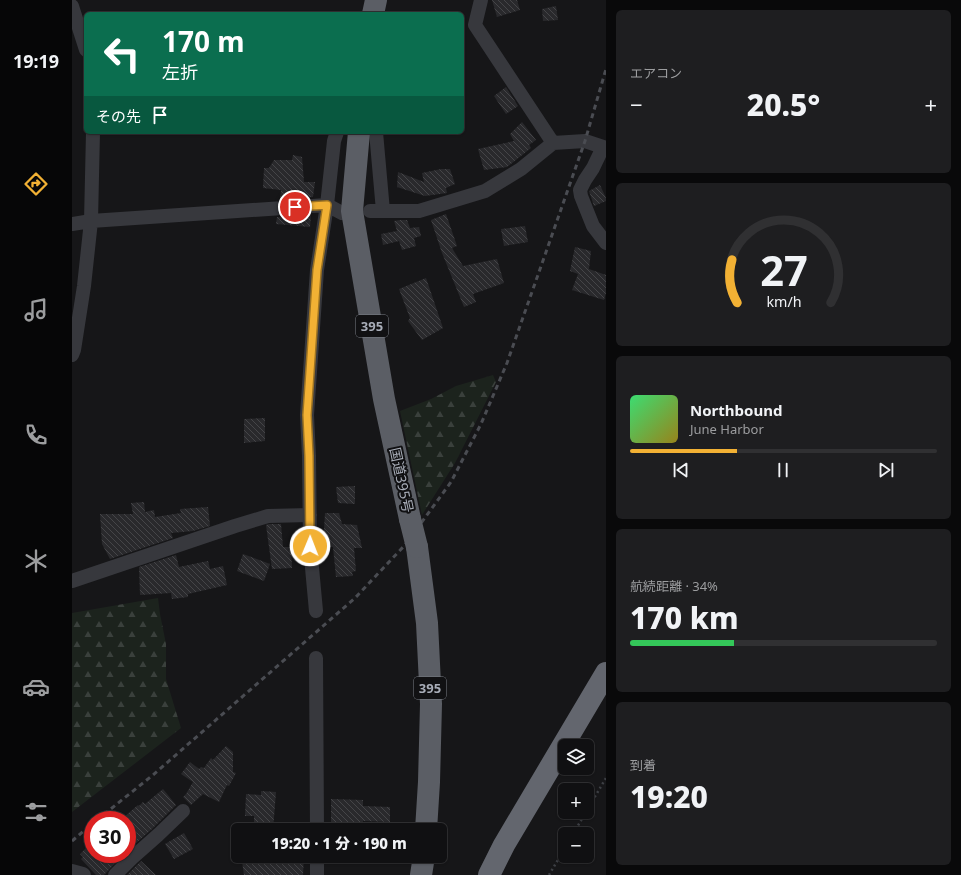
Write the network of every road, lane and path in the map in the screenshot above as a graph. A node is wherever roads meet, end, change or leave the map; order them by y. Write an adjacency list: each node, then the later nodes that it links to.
1 (376, 0): 4 (highway)
2 (481, 0): 10 (street)
3 (72, 6): 5 (street)
4 (374, 12)
5 (84, 44)
6 (93, 134): 14 (street)
7 (336, 134): 12 (street)
8 (359, 134): 27 (highway, 国道395号 / 395, bridge)
9 (376, 134): 10 (street)
10 (552, 142): 11 (street)
11 (604, 147): 16 (street)
12 (327, 205): 13 (street); 14 (street); 18 (street)
13 (342, 213)
14 (91, 221): 15 (street); 17 (street)
15 (72, 224)
16 (606, 243)
17 (72, 355)
18 (310, 515): 19 (street); 20 (street)
19 (72, 581)
20 (316, 611)
21 (316, 658): 26 (street)
22 (606, 673): 36 (highway)
23 (606, 778): 24 (path)
24 (594, 799)
25 (183, 811): 33 (street)
26 (317, 823)
27 (426, 823)
28 (558, 860): 37 (path)
29 (317, 863): 34 (street)
30 (423, 863): 35 (highway)
31 (72, 870): 32 (street)
32 (84, 875)
33 (115, 875)
34 (317, 875)
35 (421, 875)
36 (489, 875)
37 (549, 875)

